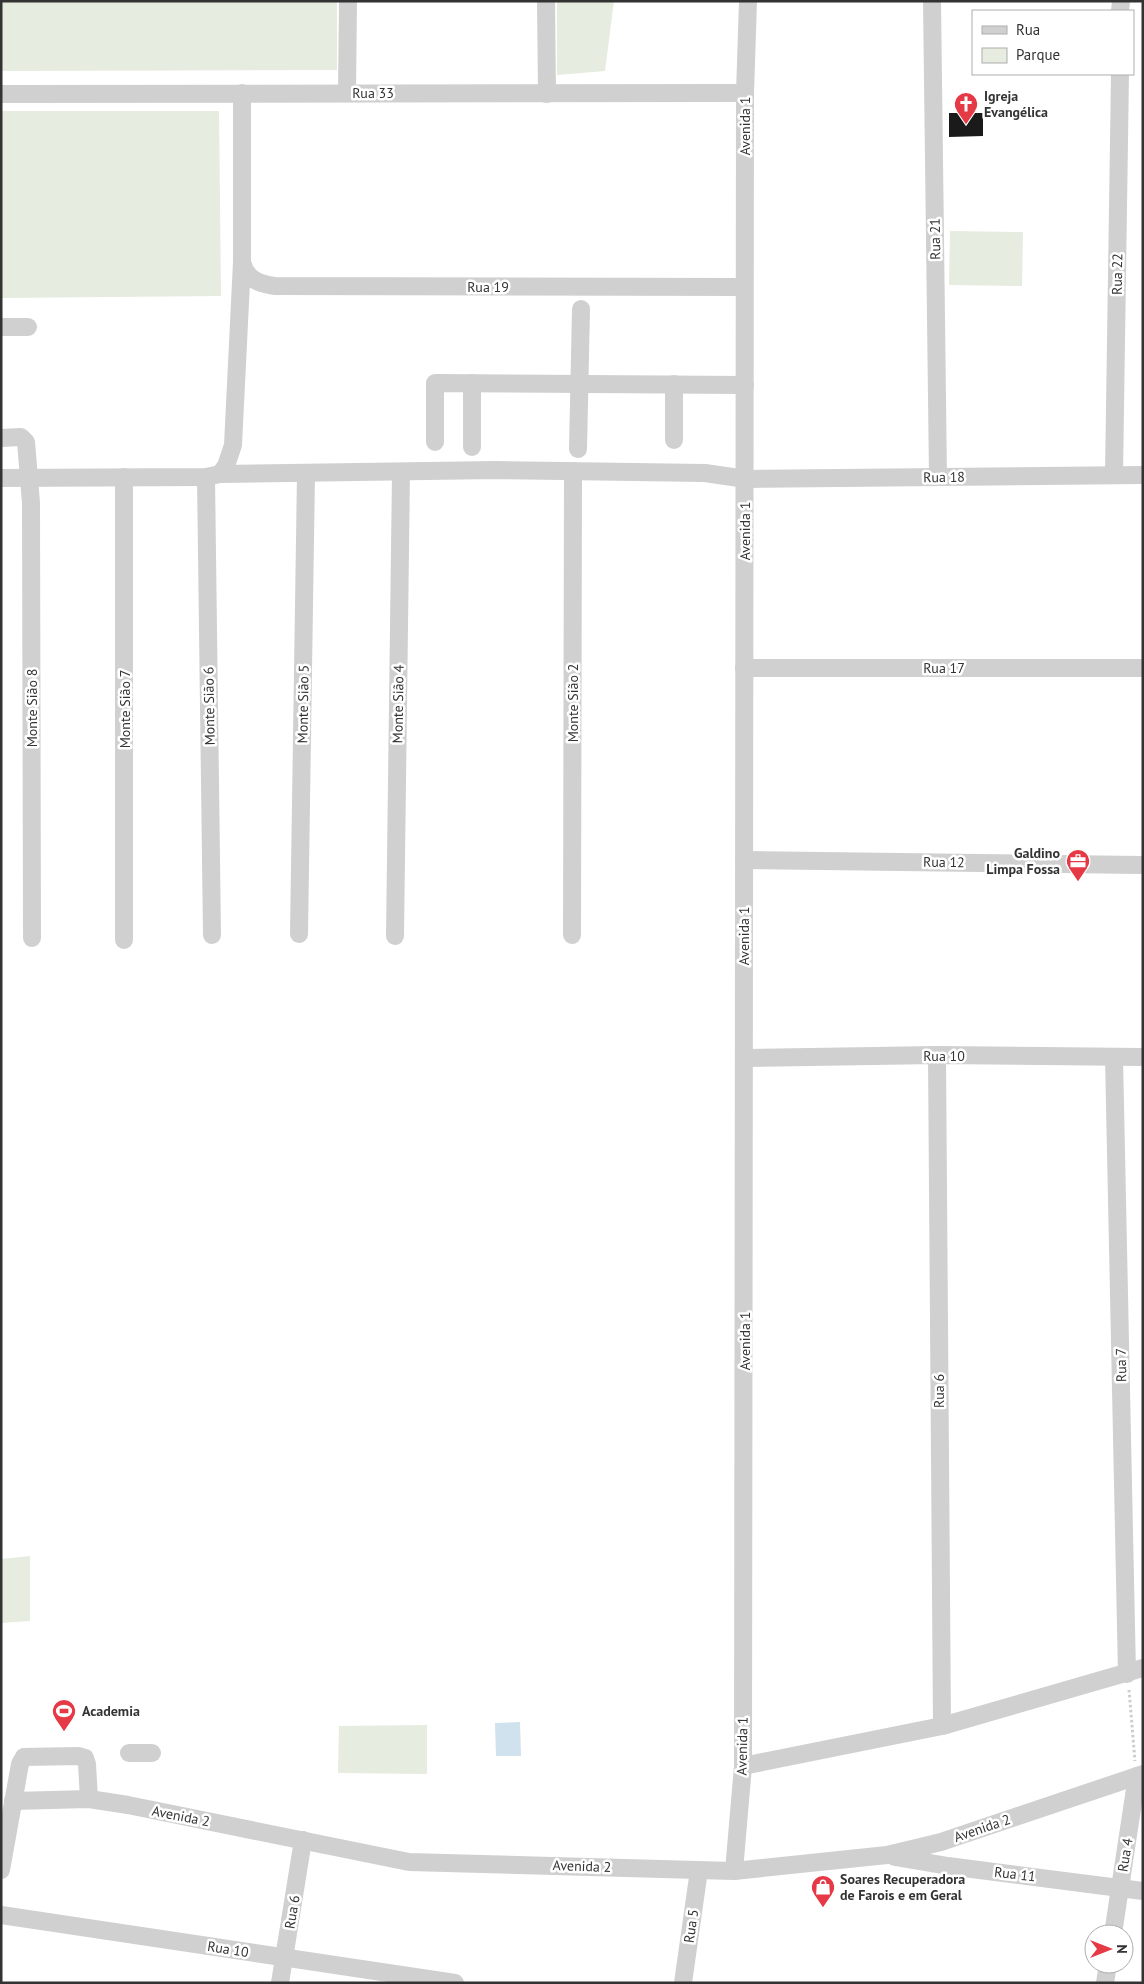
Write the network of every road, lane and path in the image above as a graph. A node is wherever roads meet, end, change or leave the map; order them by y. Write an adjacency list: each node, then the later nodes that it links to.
1 (348, 1): 7 (street)
2 (546, 1): 10 (street)
3 (748, 1): 8 (street, Avenida 1)
4 (932, 1): 32 (street, Rua 21)
5 (1120, 75): 28 (street, Rua 22)
6 (242, 93): 7 (street, Rua 33); 9 (street, Rua 33); 11 (street)
7 (347, 93): 10 (street, Rua 33)
8 (745, 93): 10 (street, Rua 33); 12 (street, Avenida 1)
9 (1, 94)
10 (547, 94)
11 (242, 262): 12 (street, Rua 19); 30 (street)
12 (744, 287): 19 (street, Avenida 1)
13 (581, 309): 17 (street)
14 (1, 326): 15 (street)
15 (28, 327)
16 (472, 383): 17 (street); 22 (street); 23 (street)
17 (581, 384): 18 (street); 24 (street)
18 (674, 384): 19 (street); 21 (street)
19 (745, 385): 35 (street, Avenida 1)
20 (1, 438): 34 (street, Monte Sião 8)
21 (674, 440)
22 (435, 442)
23 (472, 447)
24 (578, 449)
25 (573, 471): 26 (street, Rua 18); 35 (street, Rua 18); 42 (street, Monte Sião 2)
26 (401, 472): 27 (street, Rua 18); 43 (street, Monte Sião 4)
27 (306, 474): 30 (street, Rua 18); 40 (street, Monte Sião 5)
28 (1114, 475): 29 (street, Rua 18); 32 (street, Rua 18)
29 (1143, 475)
30 (213, 476): 31 (street, Rua 18); 41 (street, Monte Sião 6)
31 (124, 477): 34 (street, Rua 18); 45 (street, Monte Sião 7)
32 (938, 477): 35 (street, Rua 18)
33 (1, 478): 34 (street, Rua 18)
34 (29, 478): 44 (street, Monte Sião 8)
35 (746, 479): 36 (street, Avenida 1)
36 (744, 668): 37 (street, Rua 17); 38 (street, Avenida 1)
37 (1143, 668)
38 (744, 860): 39 (street, Rua 12); 49 (street, Avenida 1)
39 (1143, 865)
40 (300, 934)
41 (212, 935)
42 (572, 935)
43 (395, 936)
44 (32, 938)
45 (124, 940)
46 (937, 1055): 47 (street, Rua 10); 49 (street, Rua 10); 51 (street, Rua 6)
47 (1114, 1057): 48 (street, Rua 10); 50 (street, Rua 7)
48 (1143, 1057)
49 (745, 1058): 54 (street, Avenida 1)
50 (1135, 1671): 51 (street); 55 (path)
51 (942, 1726): 54 (street)
52 (129, 1753): 53 (street)
53 (152, 1753)
54 (743, 1766): 62 (street, Avenida 1)
55 (1140, 1775): 59 (street, Avenida 2); 63 (street, Rua 4)
56 (89, 1799): 57 (street, Avenida 2); 57 (street); 58 (street, Avenida 2)
57 (13, 1801): 60 (street)
58 (303, 1840): 61 (street, Avenida 2); 67 (street, Rua 6)
59 (887, 1855): 62 (street, Avenida 2); 63 (street, Rua 11)
60 (1, 1870)
61 (699, 1870): 62 (street, Avenida 2); 70 (street, Rua 5)
62 (734, 1871)
63 (1120, 1888): 64 (street, Rua 11); 66 (street, Rua 4)
64 (1143, 1891)
65 (1, 1915): 67 (street, Rua 10)
66 (1114, 1924)
67 (284, 1957): 68 (street, Rua 6); 69 (street, Rua 10)
68 (280, 1983)
69 (455, 1983)
70 (683, 1983)

